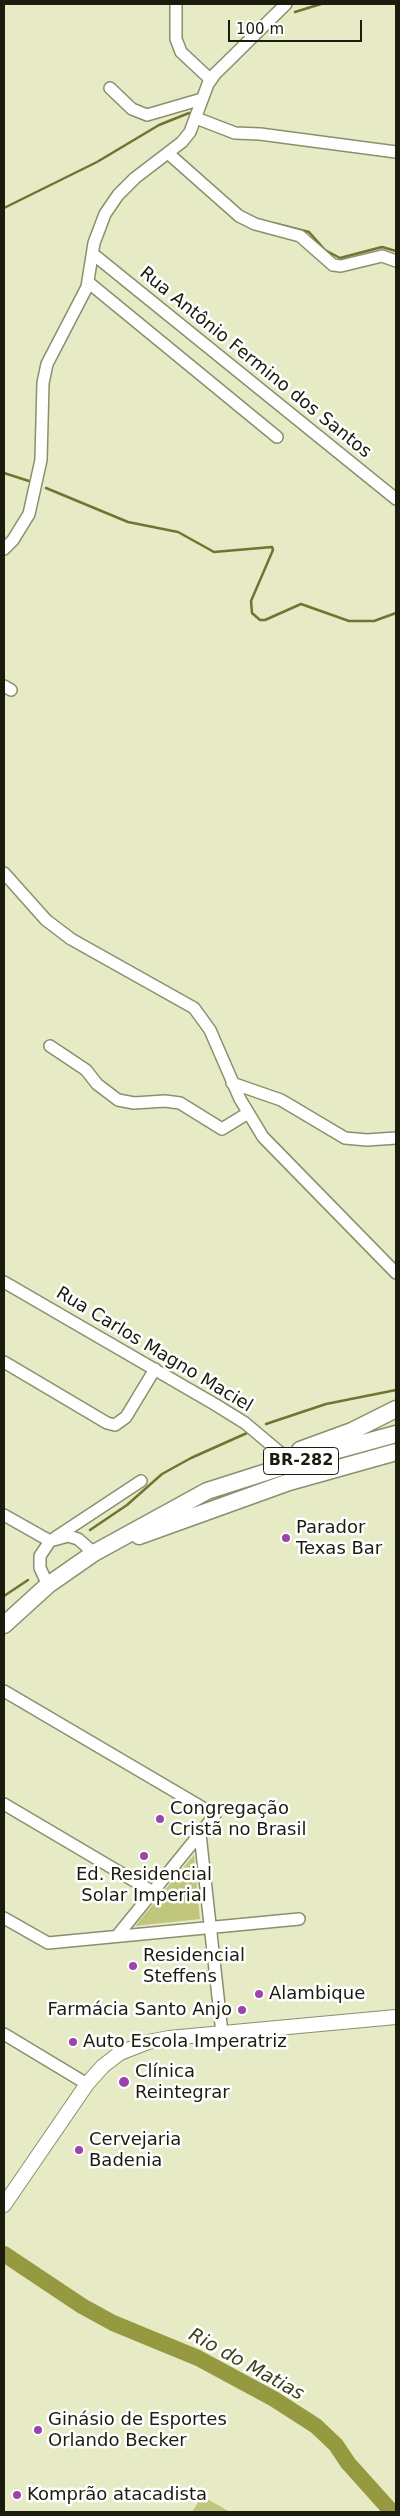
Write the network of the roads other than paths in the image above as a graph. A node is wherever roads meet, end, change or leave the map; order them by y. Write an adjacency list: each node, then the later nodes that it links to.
1 (176, 4): 3 (street)
2 (286, 4): 3 (street)
3 (211, 80): 5 (street)
4 (110, 88): 5 (street)
5 (202, 99): 6 (street)
6 (196, 118): 7 (street); 8 (street)
7 (396, 152)
8 (169, 154): 9 (street); 10 (street)
9 (93, 254): 11 (street); 13 (street, Rua Antônio Fermino dos Santos)
10 (396, 261)
11 (88, 282): 12 (street); 14 (street)
12 (278, 437)
13 (396, 499)
14 (4, 549)
15 (4, 873): 17 (street)
16 (50, 1046): 18 (street)
17 (232, 1083): 18 (street); 19 (street)
18 (248, 1113): 20 (street)
19 (396, 1138)
20 (396, 1273)
21 (4, 1282): 23 (street, Rua Carlos Magno Maciel)
22 (4, 1362): 23 (street)
23 (155, 1369): 27 (street, Rua Carlos Magno Maciel)
24 (396, 1409): 27 (highway)
25 (396, 1434): 29 (highway, BR-282)
26 (396, 1452): 32 (highway)
27 (283, 1455): 29 (highway)
28 (141, 1481): 31 (street)
29 (207, 1491): 32 (highway, BR-282)
30 (4, 1515): 31 (street)
31 (50, 1541): 32 (street); 33 (street)
32 (98, 1550): 33 (highway, BR-282)
33 (48, 1585): 34 (highway, BR-282)
34 (4, 1625)
35 (4, 1690): 37 (street)
36 (4, 1804): 38 (street)
37 (200, 1834): 38 (street); 41 (street)
38 (153, 1892): 42 (street)
39 (4, 1918): 42 (street)
40 (299, 1918): 41 (street)
41 (210, 1927): 42 (street); 44 (street)
42 (117, 1936)
43 (396, 2017): 44 (main road)
44 (222, 2033): 46 (main road)
45 (4, 2034): 46 (street)
46 (87, 2084): 47 (main road)
47 (4, 2205)

